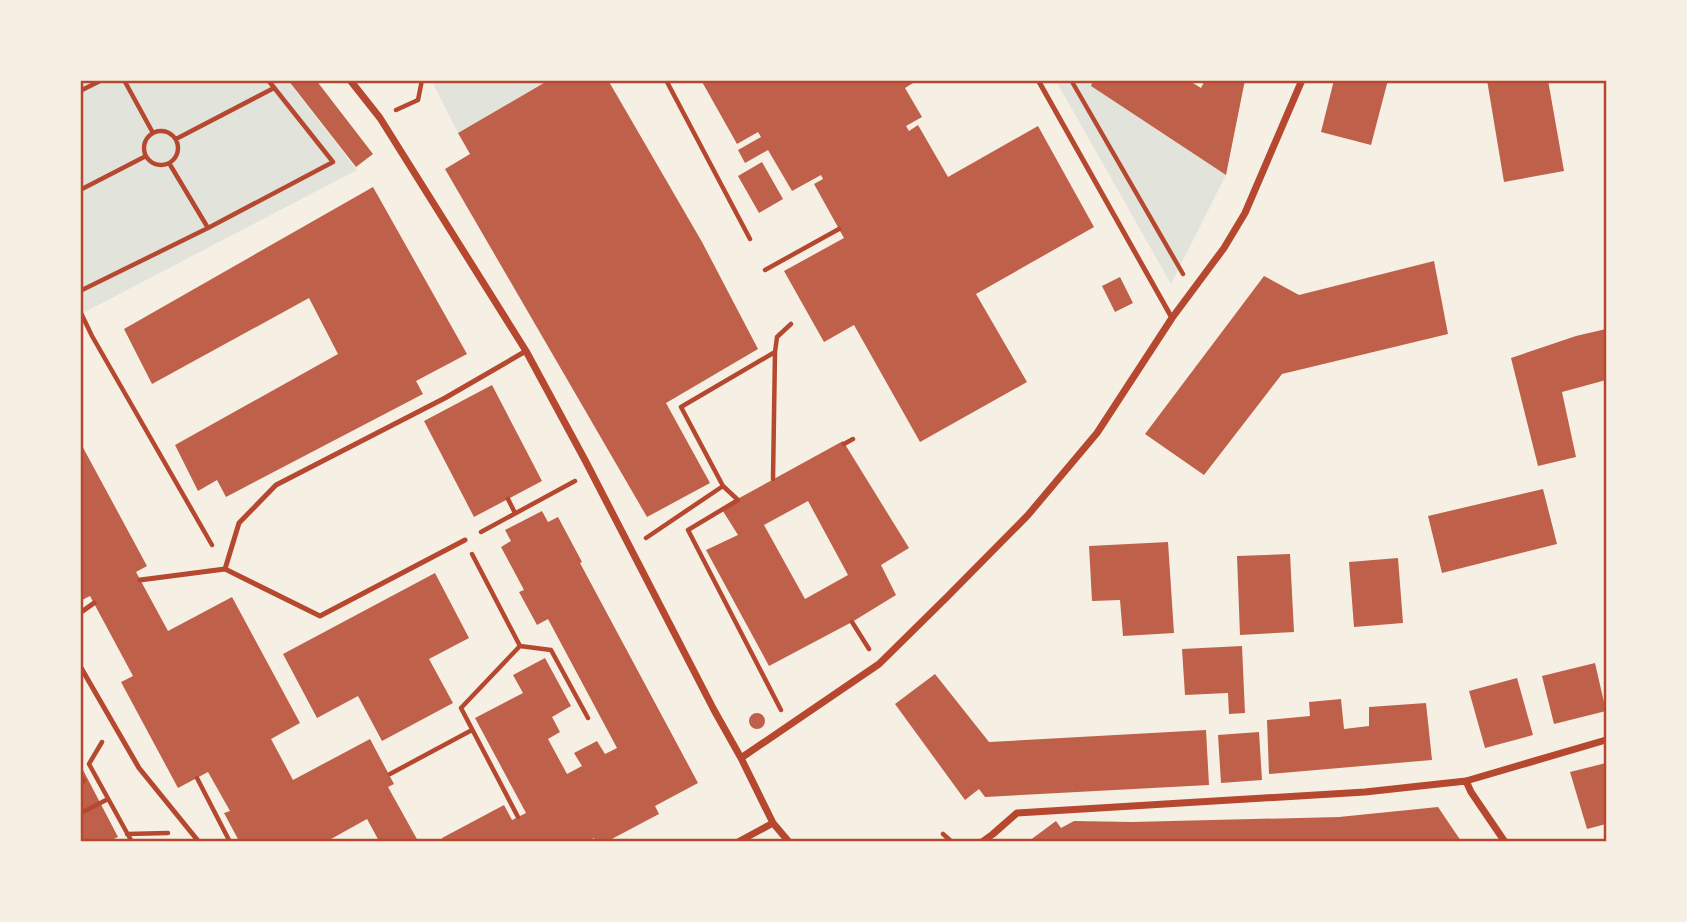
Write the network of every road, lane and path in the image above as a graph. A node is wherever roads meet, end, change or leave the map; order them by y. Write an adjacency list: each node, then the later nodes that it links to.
1 (102, 80): 11 (path)
2 (124, 80): 13 (path)
3 (268, 80): 10 (path)
4 (350, 80): 12 (street)
5 (422, 80): 12 (path)
6 (666, 80): 20 (path)
7 (1038, 80): 25 (lane)
8 (1070, 80): 22 (path)
9 (1302, 80): 22 (street)
10 (274, 88): 14 (path); 18 (path)
11 (80, 91)
12 (380, 118): 27 (street)
13 (153, 133): 14 (path); 15 (path)
14 (176, 139): 16 (path)
15 (146, 156): 16 (path); 17 (path)
16 (169, 163): 18 (path)
17 (80, 190)
18 (208, 228): 23 (path)
19 (839, 229): 21 (path)
20 (750, 239)
21 (765, 270)
22 (1193, 289): 25 (street)
23 (80, 291)
24 (80, 311): 38 (path)
25 (1172, 318): 44 (street)
26 (791, 324): 28 (path)
27 (526, 351): 31 (street); 38 (lane)
28 (775, 352): 32 (path); 33 (path)
29 (853, 439): 30 (path)
30 (844, 444)
31 (591, 472): 35 (path); 37 (street)
32 (773, 479)
33 (723, 486): 37 (path); 47 (path)
34 (508, 499): 35 (path)
35 (515, 513): 36 (path)
36 (465, 540): 38 (lane); 43 (path)
37 (631, 548): 50 (street)
38 (225, 569): 39 (lane)
39 (140, 580)
40 (94, 603): 41 (lane)
41 (80, 613)
42 (852, 622): 44 (path)
43 (520, 646): 46 (path); 48 (path)
44 (879, 664): 47 (street)
45 (80, 666): 65 (lane)
46 (588, 719)
47 (789, 725): 50 (street)
48 (472, 730): 52 (path); 58 (path)
49 (1606, 740): 55 (street)
50 (741, 758): 62 (street)
51 (89, 764): 59 (path)
52 (390, 774)
53 (80, 775): 56 (path)
54 (197, 778): 63 (path)
55 (1466, 781): 74 (street); 75 (street)
56 (80, 783)
57 (514, 792): 58 (path)
58 (507, 796): 61 (path)
59 (108, 799): 60 (path); 66 (path)
60 (81, 813)
61 (518, 817)
62 (772, 823): 71 (street); 72 (street)
63 (222, 826): 64 (path); 70 (path)
64 (211, 831)
65 (191, 832): 66 (path); 69 (lane)
66 (127, 834): 68 (path)
67 (943, 834): 73 (path)
68 (132, 842)
69 (199, 842)
70 (230, 842)
71 (738, 842)
72 (789, 842)
73 (952, 842)
74 (982, 842)
75 (1506, 842)

